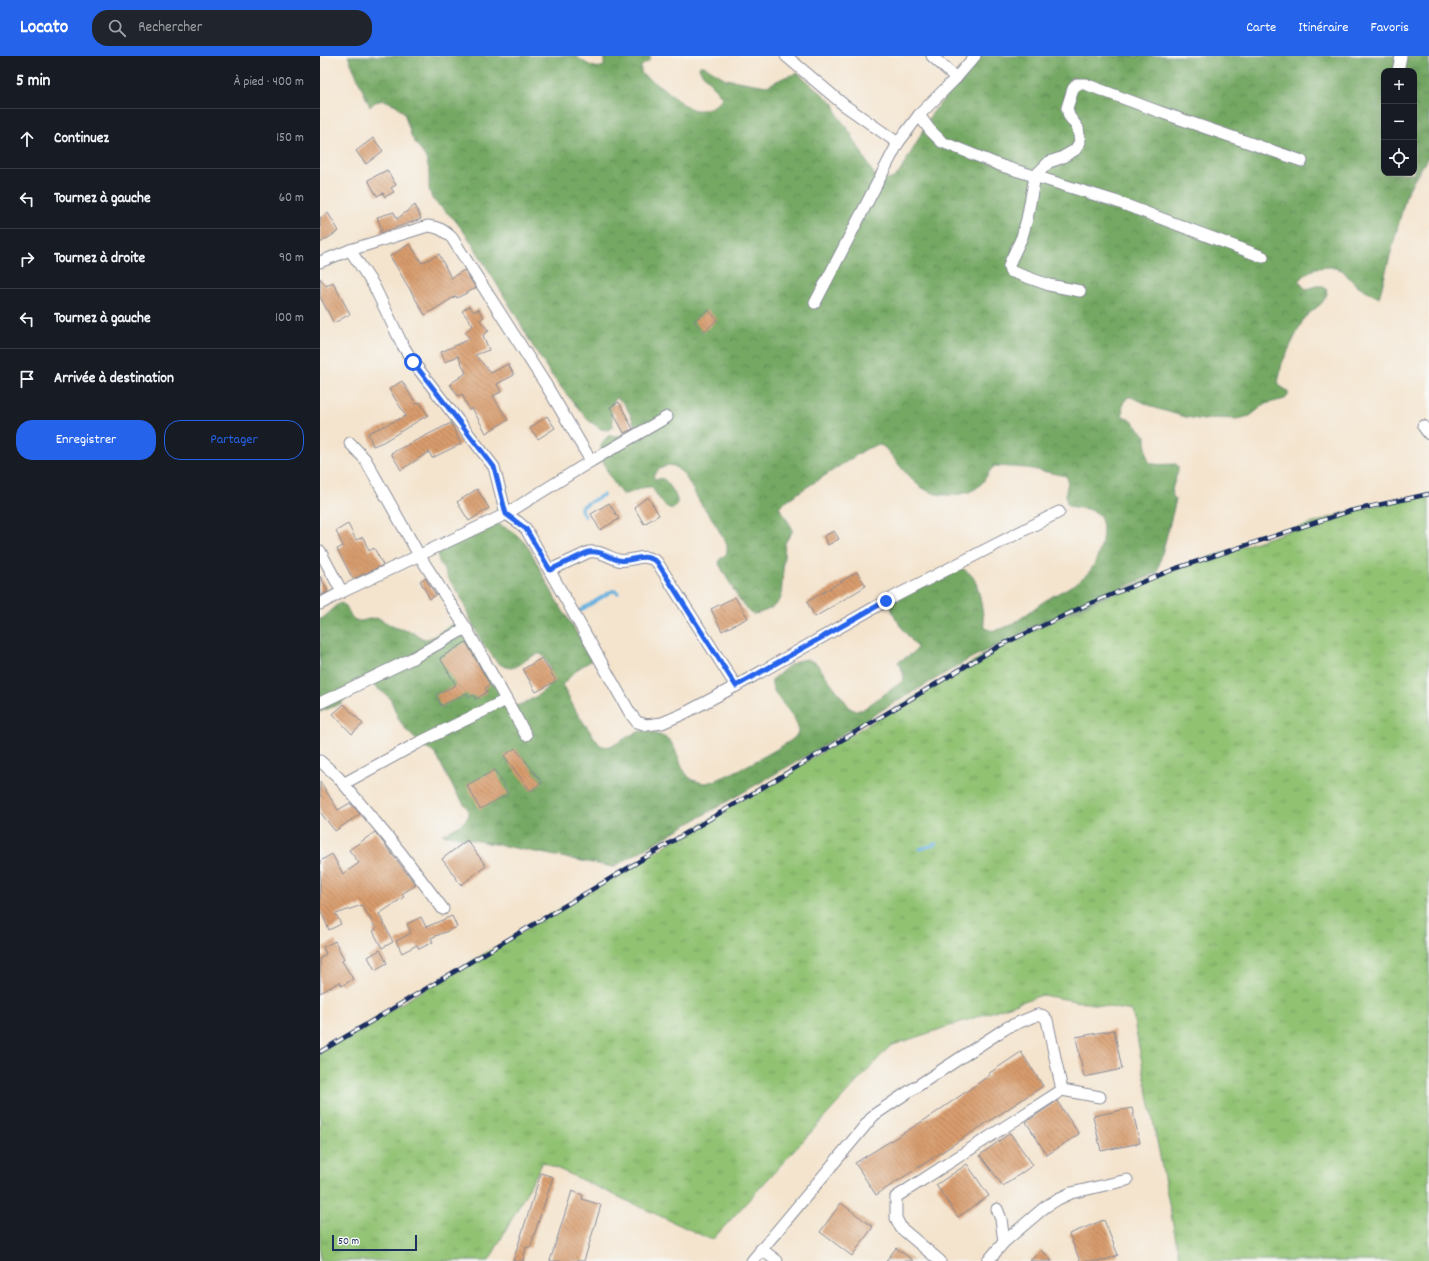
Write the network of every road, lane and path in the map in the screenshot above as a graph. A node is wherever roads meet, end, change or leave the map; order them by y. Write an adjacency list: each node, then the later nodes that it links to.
1 (786, 56): 8 (street)
2 (932, 56): 6 (street)
3 (975, 56): 6 (street)
4 (1401, 56): 5 (street)
5 (1399, 68)
6 (956, 78): 7 (street)
7 (919, 115): 8 (street); 10 (street)
8 (898, 144): 15 (street)
9 (1302, 161): 10 (street)
10 (1035, 176): 12 (street); 14 (street)
11 (350, 250): 13 (street); 18 (street); 20 (street)
12 (1263, 257)
13 (320, 262)
14 (1080, 291)
15 (815, 303)
16 (667, 417): 18 (street)
17 (350, 443): 22 (street)
18 (592, 461): 20 (street)
19 (1059, 512): 27 (street)
20 (506, 514): 22 (street); 23 (street)
21 (320, 551): 24 (street)
22 (419, 555): 24 (street); 26 (street)
23 (550, 570): 27 (street); 27 (street)
24 (342, 592): 25 (street)
25 (320, 604)
26 (466, 628): 28 (street); 29 (street)
27 (736, 686)
28 (506, 700): 30 (street); 32 (street)
29 (320, 703)
30 (526, 735)
31 (320, 761): 32 (street)
32 (343, 784): 33 (street)
33 (443, 909)
34 (1062, 1090): 35 (street); 39 (street); 42 (street)
35 (1100, 1097)
36 (1127, 1180): 38 (street)
37 (997, 1209): 38 (street)
38 (1004, 1242): 43 (street)
39 (761, 1249): 40 (street); 41 (street)
40 (752, 1261)
41 (776, 1261)
42 (940, 1261)
43 (988, 1261)

